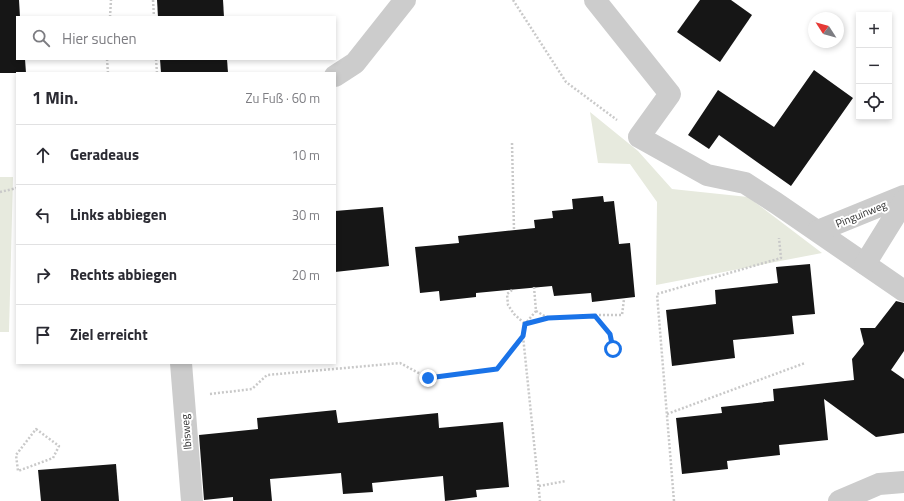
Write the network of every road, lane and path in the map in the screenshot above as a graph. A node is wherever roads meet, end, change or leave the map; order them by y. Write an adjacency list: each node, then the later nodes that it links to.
1 (111, 0): 6 (path)
2 (153, 0): 7 (path)
3 (405, 0): 12 (street)
4 (513, 0): 13 (path)
5 (595, 0): 13 (street)
6 (110, 16)
7 (154, 16)
8 (107, 60): 10 (path)
9 (156, 60): 11 (path)
10 (108, 72)
11 (157, 72)
12 (336, 75)
13 (639, 137): 19 (street)
14 (512, 143): 20 (path)
15 (16, 188): 16 (path)
16 (0, 192)
17 (904, 196): 21 (street, Pinguinweg)
18 (904, 201): 22 (street, Pinguinweg)
19 (776, 203): 21 (street); 36 (path)
20 (514, 230)
21 (818, 231): 22 (street)
22 (865, 264): 25 (street)
23 (534, 288): 27 (path)
24 (512, 290): 30 (path)
25 (904, 291)
26 (624, 298): 28 (path)
27 (536, 311): 29 (path); 30 (path)
28 (595, 316): 29 (path); 32 (path)
29 (548, 318): 30 (path)
30 (525, 324): 31 (path)
31 (523, 336): 35 (path); 40 (path)
32 (613, 349)
33 (805, 363): 36 (path)
34 (180, 364): 35 (street, Ibisweg)
35 (183, 396): 41 (street, Ibisweg)
36 (667, 414): 43 (path)
37 (18, 471): 37 (path)
38 (566, 481): 40 (path)
39 (904, 482): 44 (street)
40 (539, 486): 42 (path)
41 (192, 501)
42 (540, 501)
43 (674, 501)
44 (839, 501)

